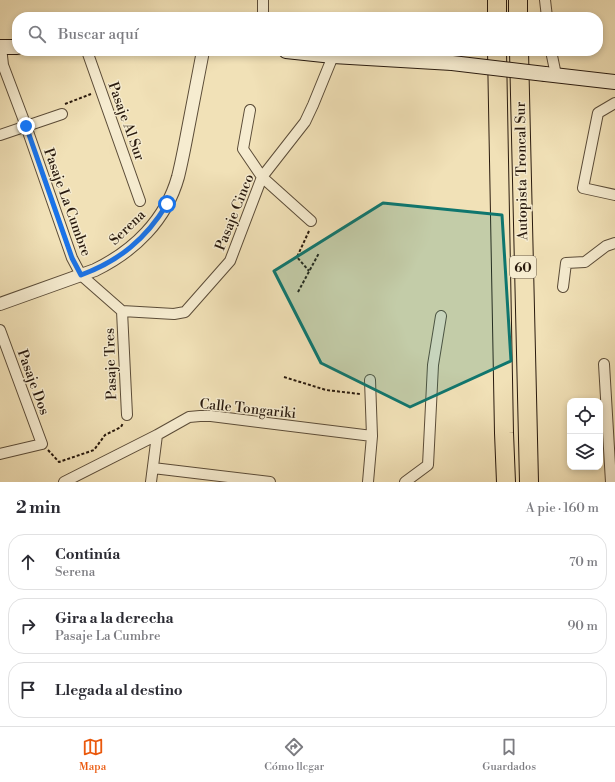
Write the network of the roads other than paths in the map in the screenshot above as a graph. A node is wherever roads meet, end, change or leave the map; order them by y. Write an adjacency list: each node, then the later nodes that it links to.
1 (263, 0): 5 (street)
2 (497, 0): 6 (highway)
3 (518, 0): 7 (highway)
4 (545, 0): 8 (street)
5 (263, 12)
6 (497, 12)
7 (518, 12)
8 (546, 12)
9 (12, 47): 10 (main road)
10 (0, 48): 22 (street, Pasaje La Cumbre)
11 (89, 56): 26 (street, Pasaje Al Sur)
12 (202, 56): 29 (street, Serena)
13 (332, 56): 17 (main road, bridge); 24 (street, Pasaje Cinco)
14 (497, 56): 47 (highway, Autopista Troncal Sur / 60)
15 (519, 56): 48 (highway, Autopista Troncal Sur / 60)
16 (551, 56): 17 (street)
17 (551, 75): 18 (main road)
18 (615, 82)
19 (615, 103): 25 (street)
20 (250, 110): 24 (street)
21 (62, 114): 22 (street)
22 (26, 126): 23 (street); 29 (street, Pasaje La Cumbre)
23 (0, 135)
24 (262, 177): 27 (street); 32 (street, Pasaje Cinco)
25 (615, 195)
26 (140, 201)
27 (311, 221)
28 (615, 243): 30 (street)
29 (81, 275): 31 (street, Serena); 32 (street)
30 (563, 287)
31 (0, 304)
32 (122, 311): 37 (street, Pasaje Tres)
33 (441, 316): 46 (street)
34 (0, 330): 40 (street, Pasaje Dos)
35 (604, 364): 49 (street)
36 (370, 380): 39 (street)
37 (126, 415)
38 (157, 435): 39 (street, Calle Tongariki); 41 (street); 42 (street, Calle Tongariki)
39 (372, 436): 45 (street)
40 (0, 454)
41 (153, 468): 43 (street); 44 (street)
42 (64, 482)
43 (151, 482)
44 (270, 482)
45 (368, 482)
46 (405, 482)
47 (506, 482)
48 (529, 482)
49 (611, 482)

